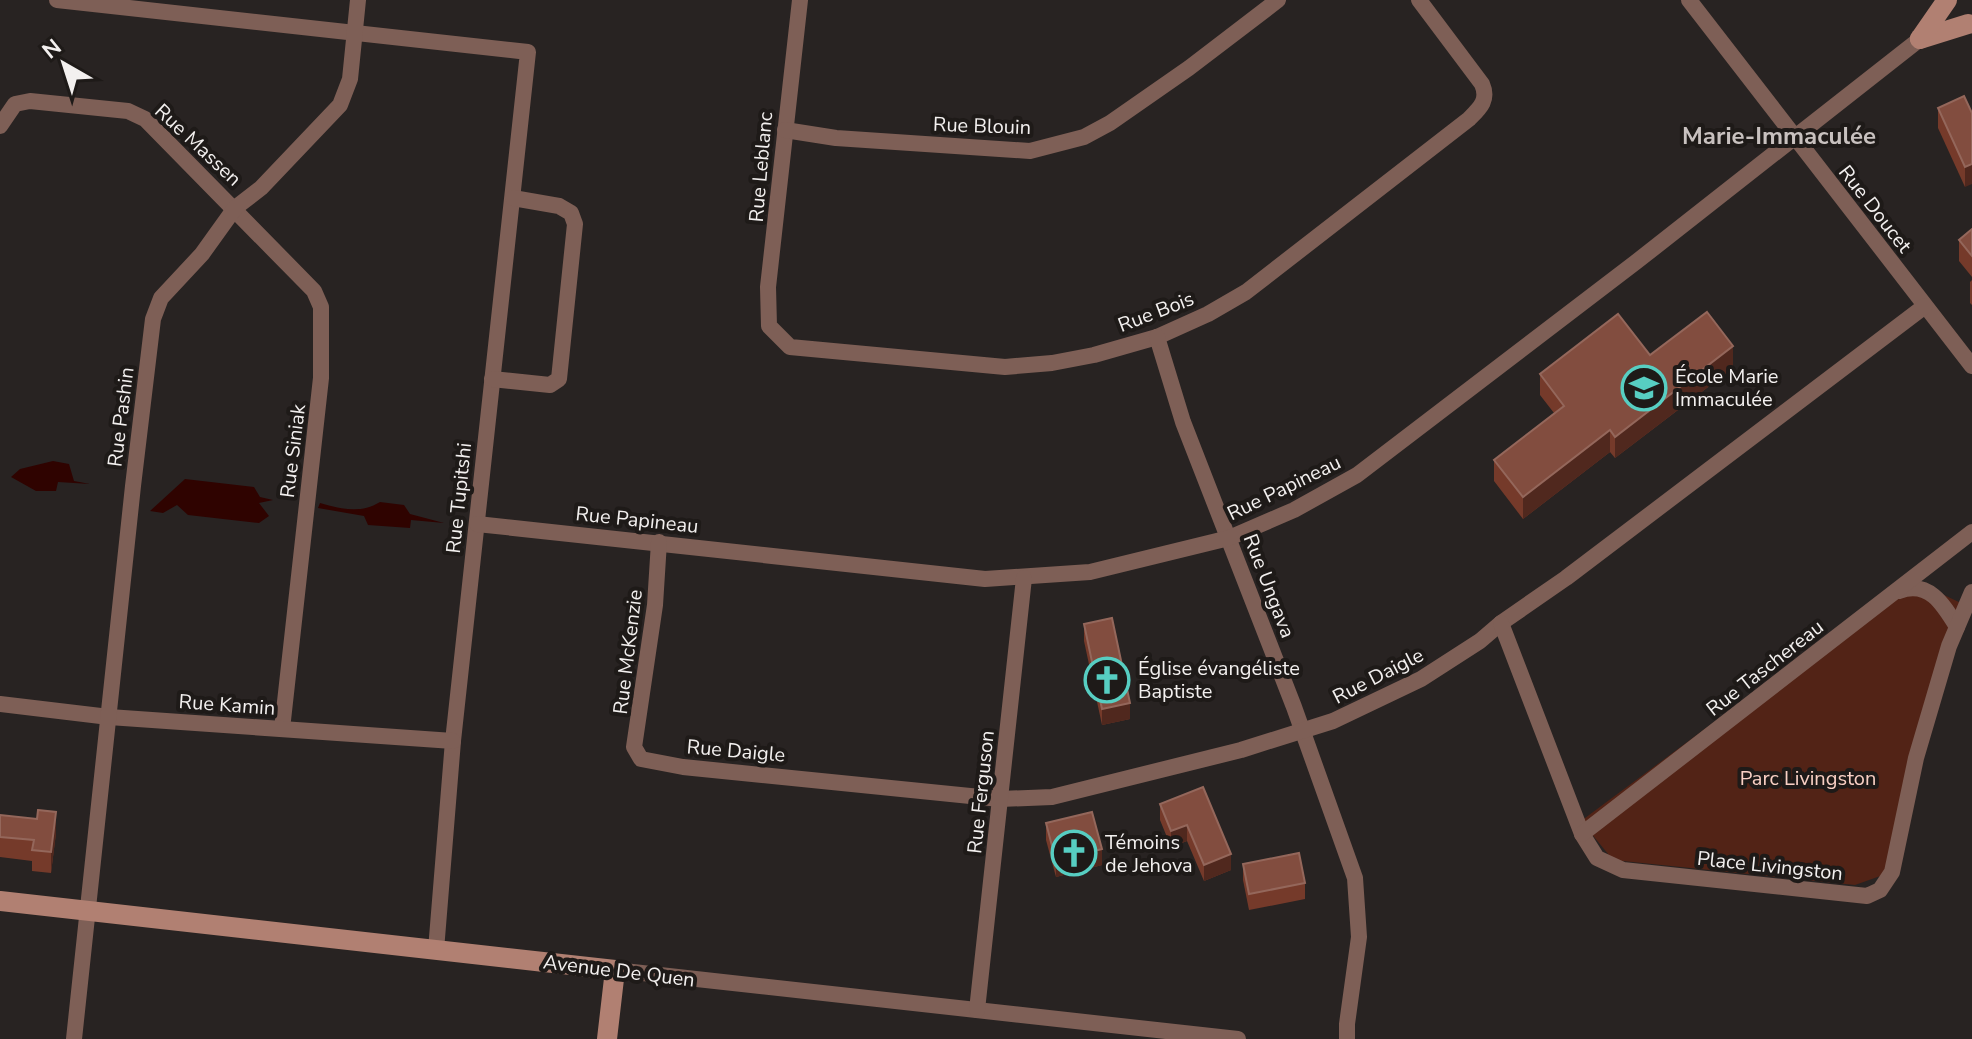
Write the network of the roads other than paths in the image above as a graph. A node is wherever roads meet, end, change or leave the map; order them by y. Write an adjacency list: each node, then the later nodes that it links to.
1 (57, 0): 9 (street)
2 (358, 0): 9 (street, Rue Pashin)
3 (800, 0): 12 (street, Rue Leblanc)
4 (1278, 0): 12 (street, Rue Blouin)
5 (1419, 0): 18 (street, Rue Bois)
6 (1689, 0): 13 (street, Rue Doucet)
7 (1950, 0): 8 (street); 10 (street)
8 (1970, 25): 10 (street)
9 (354, 33): 14 (street, Rue Tupitshi); 15 (street, Rue Pashin)
10 (1920, 39): 13 (street, Rue Papineau)
11 (0, 126): 15 (street, Rue Massen)
12 (785, 130): 17 (street, Rue Leblanc)
13 (1794, 137): 16 (street, Rue Doucet); 23 (street, Rue Papineau)
14 (513, 198): 20 (street, Rue Tupitshi); 20 (street)
15 (235, 208): 31 (street, Rue Pashin); 32 (street, Rue Siniak)
16 (1925, 306): 19 (street, Rue Doucet); 28 (street, Rue Daigle)
17 (775, 335): 18 (street, Rue Bois)
18 (1157, 337): 23 (street, Rue Ungava)
19 (1972, 366)
20 (492, 379): 21 (street, Rue Tupitshi)
21 (477, 524): 24 (street, Rue Papineau); 34 (street, Rue Tupitshi)
22 (1972, 532): 26 (street, Rue Taschereau)
23 (1229, 538): 25 (street, Rue Papineau); 33 (street, Rue Ungava)
24 (659, 542): 25 (street, Rue Papineau); 35 (street, Rue McKenzie)
25 (1024, 578): 36 (street, Rue Ferguson)
26 (1893, 592): 29 (street); 37 (street, Rue Taschereau)
27 (1972, 592): 29 (street, Place Livingston)
28 (1501, 623): 33 (street, Rue Daigle); 37 (street, Place Livingston)
29 (1957, 627): 37 (street, Place Livingston)
30 (0, 704): 31 (street, Rue Kamin)
31 (109, 717): 32 (street, Rue Kamin); 39 (street, Rue Pashin)
32 (282, 729): 34 (street, Rue Kamin)
33 (1302, 730): 36 (street, Rue Daigle); 46 (street, Rue Ungava)
34 (453, 741): 40 (street, Rue Tupitshi)
35 (646, 760): 36 (street, Rue Daigle)
36 (1000, 799): 42 (street, Rue Ferguson)
37 (1582, 834)
38 (0, 901): 39 (street, Avenue De Quen)
39 (89, 911): 40 (street, Avenue De Quen); 43 (street, Rue Pashin)
40 (436, 950): 41 (street, Avenue De Quen)
41 (615, 970): 42 (street, Avenue De Quen); 44 (street)
42 (977, 1010): 45 (street, Avenue De Quen)
43 (74, 1039)
44 (607, 1039)
45 (1238, 1039)
46 (1347, 1039)

